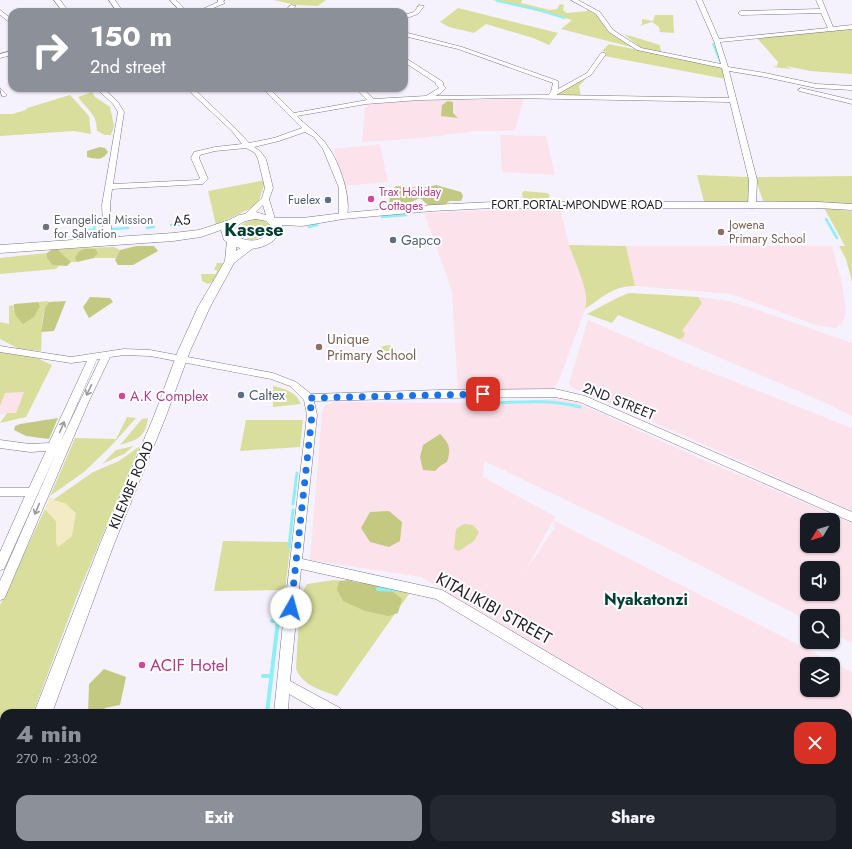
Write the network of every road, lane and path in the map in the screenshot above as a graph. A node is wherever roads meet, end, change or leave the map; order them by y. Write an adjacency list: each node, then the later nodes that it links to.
1 (173, 0): 8 (street)
2 (222, 0): 9 (street)
3 (574, 0): 22 (street)
4 (699, 0): 19 (street)
5 (819, 0): 11 (street)
6 (294, 6): 10 (street)
7 (422, 6): 14 (street)
8 (180, 8)
9 (210, 8)
10 (292, 8)
11 (824, 11): 13 (street); 17 (street)
12 (0, 12): 15 (street)
13 (741, 13)
14 (408, 16)
15 (8, 19)
16 (852, 26): 17 (street)
17 (831, 28): 19 (street)
18 (408, 35): 30 (street)
19 (717, 40): 22 (street)
20 (604, 54): 30 (street)
21 (408, 61): 33 (street)
22 (725, 68): 23 (street); 34 (street)
23 (800, 84): 25 (street); 31 (street)
24 (790, 87): 31 (street)
25 (852, 88)
26 (104, 92): 40 (street)
27 (193, 92): 39 (street)
28 (269, 92): 37 (street)
29 (362, 92): 35 (street)
30 (554, 93): 32 (street)
31 (813, 93): 36 (street)
32 (546, 98): 33 (street); 34 (street)
33 (421, 99): 35 (street)
34 (733, 100): 42 (street)
35 (372, 101): 37 (street)
36 (852, 102)
37 (293, 115): 38 (street)
38 (306, 129): 39 (street); 45 (street)
39 (247, 146): 40 (street); 41 (street)
40 (108, 187): 52 (street)
41 (265, 199): 44 (street); 46 (street)
42 (752, 206): 43 (highway, FORT PORTAL-MPONDWE ROAD / A5); 45 (highway, FORT PORTAL-MPONDWE ROAD / A5)
43 (852, 207)
44 (247, 216): 46 (highway, A5); 48 (highway, A5)
45 (343, 216): 47 (highway, FORT PORTAL-MPONDWE ROAD / A5)
46 (273, 220): 47 (highway, FORT PORTAL-MPONDWE ROAD / A5); 50 (highway)
47 (302, 222): 50 (highway, FORT PORTAL-MPONDWE ROAD / A5)
48 (232, 223): 49 (highway, A5 / A5); 51 (highway, KILEMBE ROAD)
49 (201, 233): 51 (highway, A5 / A5); 52 (highway, A5 / A5)
50 (274, 236): 53 (highway, KILEMBE ROAD / A5)
51 (230, 239): 53 (highway, A5); 55 (main road, KILEMBE ROAD)
52 (108, 242): 54 (highway, A5 / A5)
53 (252, 245): 55 (main road, KILEMBE ROAD)
54 (0, 249)
55 (230, 261): 59 (main road, KILEMBE ROAD)
56 (0, 349): 58 (street)
57 (107, 355): 58 (street); 59 (street); 62 (street, one-way to 62)
58 (93, 357): 63 (street, one-way to 58)
59 (180, 360): 60 (street); 71 (main road, KILEMBE ROAD)
60 (309, 398): 66 (street, 2ND STREET); 67 (street)
61 (0, 444): 63 (street)
62 (64, 446): 63 (street); 69 (street, one-way to 69)
63 (53, 448): 65 (street)
64 (0, 492): 65 (street)
65 (32, 492): 68 (street)
66 (852, 517)
67 (296, 563): 70 (street); 74 (street, KITALIKIBI STREET)
68 (0, 565)
69 (0, 595)
70 (284, 684): 72 (street); 73 (street)
71 (45, 709)
72 (281, 709)
73 (328, 709)
74 (630, 709)

